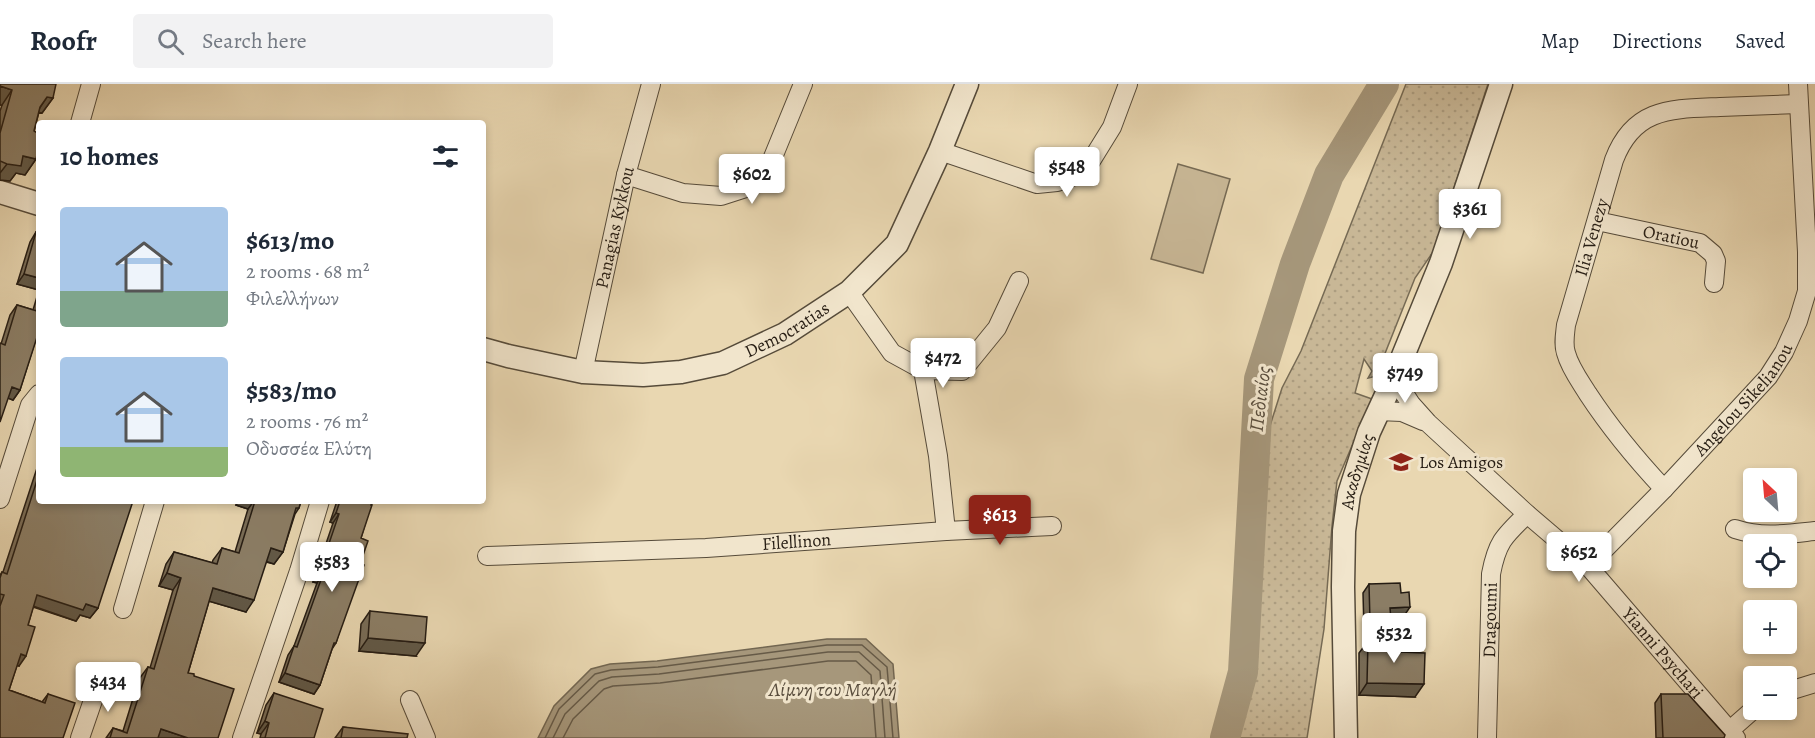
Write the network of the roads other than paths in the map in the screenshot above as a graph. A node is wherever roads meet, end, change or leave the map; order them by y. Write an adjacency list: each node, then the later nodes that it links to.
1 (91, 84): 9 (street)
2 (651, 84): 11 (street, Panagias Kykkou)
3 (803, 84): 11 (street)
4 (967, 84): 10 (street, Democratias)
5 (1128, 84): 10 (street)
6 (1501, 84): 22 (street, Ακαδημίας)
7 (1798, 84): 8 (street, Angelou Sikelianou)
8 (1798, 104): 14 (street, Ilia Venezy); 17 (street, Angelou Sikelianou)
9 (81, 120)
10 (940, 151): 18 (street, Democratias)
11 (627, 175): 21 (street, Panagias Kykkou)
12 (0, 192): 13 (street)
13 (36, 203)
14 (1597, 220): 16 (street, Oratiou); 26 (street, Ilia Venezy)
15 (1019, 280): 20 (street)
16 (1714, 283)
17 (1811, 291): 26 (street, Angelou Sikelianou)
18 (849, 292): 20 (street); 21 (street, Democratias)
19 (486, 350): 21 (street, Democratias)
20 (922, 370): 33 (street)
21 (583, 372)
22 (1395, 378): 24 (street, Ακαδημίας); 25 (street, Yianni Psychari)
23 (36, 398): 27 (street)
24 (1378, 411): 25 (street, Yianni Psychari); 47 (street, Ακαδημίας)
25 (1428, 423): 30 (street, Yianni Psychari)
26 (1664, 489): 36 (street, Angelou Sikelianou)
27 (0, 499)
28 (154, 504): 37 (street)
29 (319, 504): 45 (street)
30 (1527, 514): 36 (street, Yianni Psychari); 48 (street, Dragoumi)
31 (1052, 526): 33 (street, Filellinon)
32 (1734, 530): 34 (street)
33 (946, 531): 35 (street, Filellinon)
34 (1815, 531)
35 (487, 556)
36 (1588, 566): 43 (street, Yianni Psychari)
37 (123, 609)
38 (101, 676): 44 (street)
39 (1815, 683): 40 (street)
40 (1797, 689)
41 (410, 700): 46 (street)
42 (1744, 720): 43 (street)
43 (1732, 734)
44 (80, 738)
45 (242, 738)
46 (426, 738)
47 (1346, 738)
48 (1487, 738)

